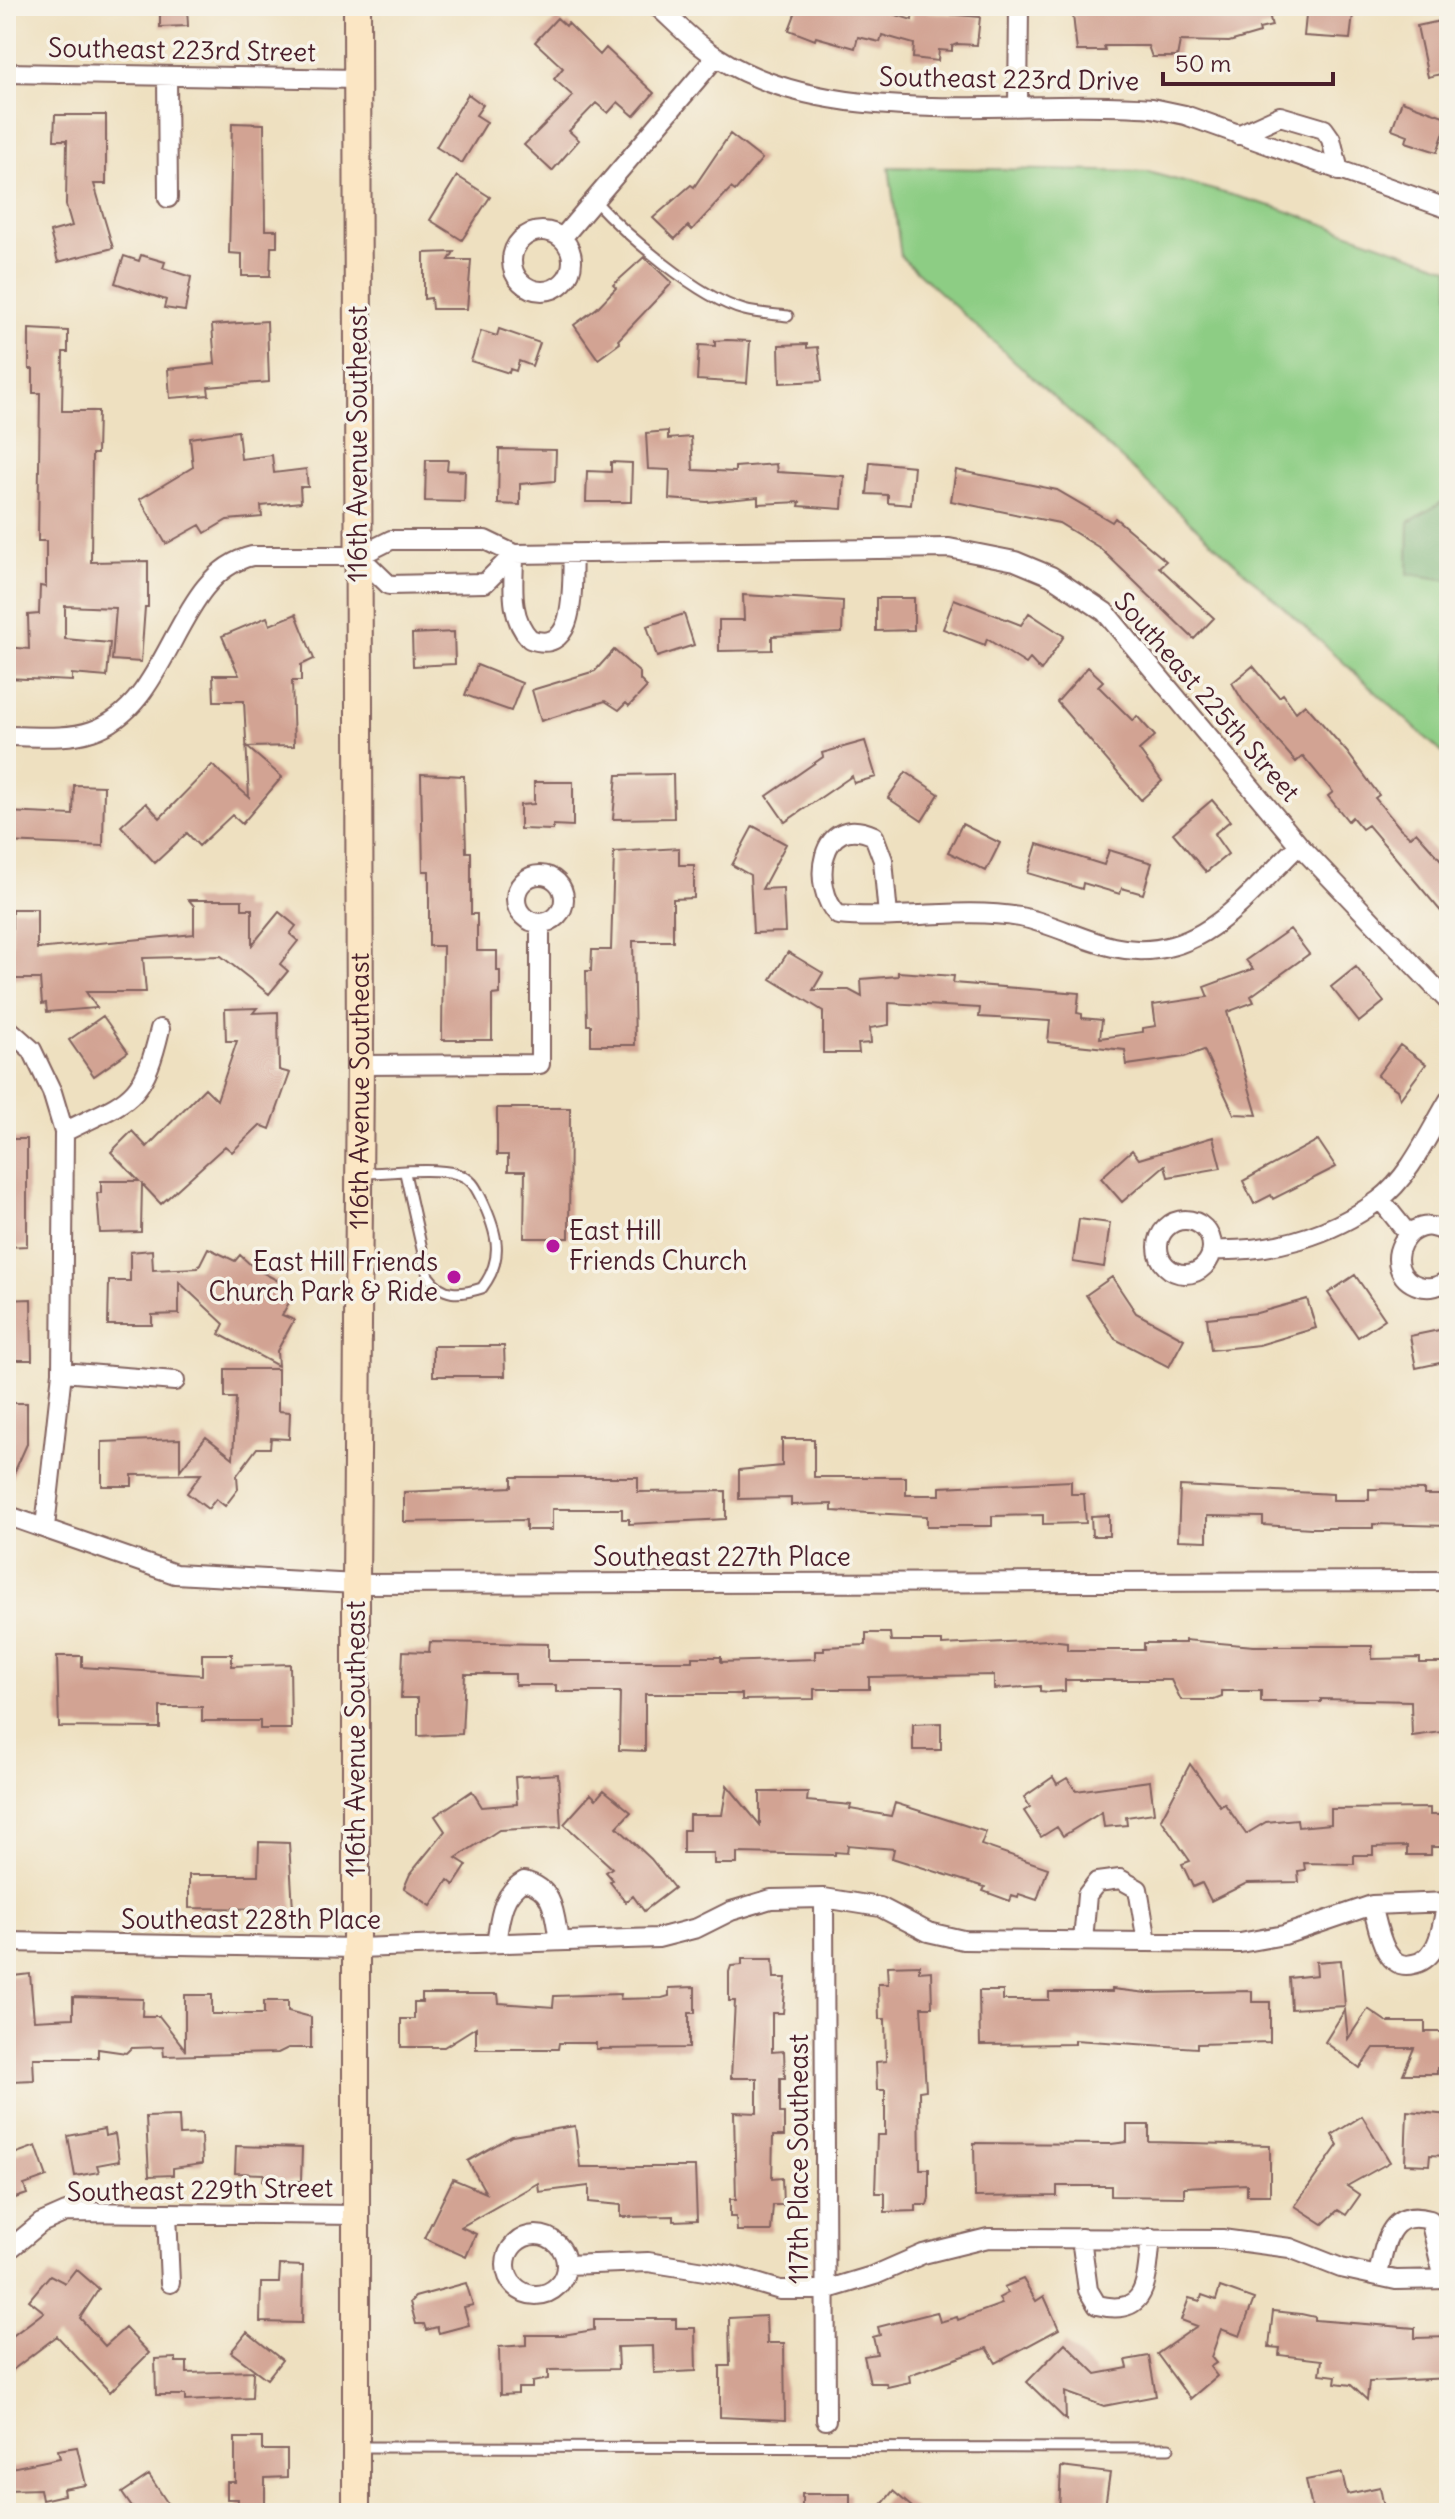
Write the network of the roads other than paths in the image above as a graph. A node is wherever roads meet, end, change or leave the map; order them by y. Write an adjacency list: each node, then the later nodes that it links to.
1 (357, 6): 7 (main road, 116th Avenue Southeast)
2 (657, 6): 4 (street, Southeast 223rd Drive)
3 (1019, 6): 8 (street)
4 (716, 57): 8 (street, Southeast 223rd Drive); 12 (street)
5 (6, 73): 6 (street, Southeast 223rd Street)
6 (167, 76): 7 (street, Southeast 223rd Street); 11 (street)
7 (357, 79): 18 (main road, 116th Avenue Southeast)
8 (1018, 105): 9 (street, Southeast 223rd Drive)
9 (1238, 135): 10 (street, Southeast 223rd Drive); 10 (street)
10 (1339, 171): 13 (street, Southeast 223rd Drive)
11 (168, 198)
12 (594, 200): 14 (street); 15 (lane)
13 (1449, 209)
14 (562, 238)
15 (788, 316)
16 (573, 553): 17 (street, Southeast 225th Street); 17 (street); 20 (street, Southeast 225th Street)
17 (514, 554): 18 (street, Southeast 225th Street); 18 (street)
18 (359, 556): 19 (street, Southeast 225th Street); 26 (main road, 116th Avenue Southeast)
19 (6, 736)
20 (1299, 845): 21 (street); 23 (street, Southeast 225th Street)
21 (888, 916): 21 (street)
22 (540, 924): 26 (street)
23 (1449, 1002)
24 (6, 1027): 28 (street)
25 (160, 1029): 28 (street)
26 (360, 1065): 29 (main road, 116th Avenue Southeast)
27 (1449, 1100): 31 (street)
28 (64, 1132): 36 (street)
29 (359, 1173): 30 (lane); 41 (main road, 116th Avenue Southeast)
30 (405, 1173): 30 (lane)
31 (1380, 1199): 32 (street); 34 (street)
32 (1408, 1234): 33 (street); 35 (street)
33 (1449, 1235)
34 (1212, 1250)
35 (1449, 1279)
36 (62, 1372): 37 (street); 39 (street)
37 (175, 1381)
38 (6, 1515): 39 (street, Southeast 227th Place)
39 (45, 1527): 41 (street, Southeast 227th Place)
40 (1449, 1581): 41 (street, Southeast 227th Place)
41 (356, 1584): 50 (main road, 116th Avenue Southeast)
42 (824, 1898): 45 (street, Southeast 228th Place); 46 (street, Southeast 228th Place); 60 (street, 117th Place Southeast)
43 (1448, 1902): 44 (street, Southeast 228th Place); 44 (street, Southeast 228th Place)
44 (1372, 1905): 48 (street, Southeast 228th Place)
45 (559, 1941): 49 (street, Southeast 228th Place); 49 (street)
46 (1083, 1941): 48 (street, Southeast 228th Place); 48 (street)
47 (6, 1942): 50 (street, Southeast 228th Place)
48 (1147, 1942)
49 (496, 1943): 50 (street, Southeast 228th Place)
50 (357, 1948): 52 (main road, 116th Avenue Southeast)
51 (167, 2214): 52 (street, Southeast 229th Street); 55 (street, Southeast 229th Street); 59 (street)
52 (358, 2215): 62 (main road, 116th Avenue Southeast)
53 (1081, 2238): 54 (street); 54 (street); 60 (street)
54 (1151, 2238): 57 (street)
55 (6, 2252)
56 (566, 2265): 60 (street)
57 (1378, 2275): 58 (street); 58 (street)
58 (1447, 2279)
59 (170, 2283)
60 (825, 2290): 61 (street, 117th Place Southeast)
61 (826, 2420)
62 (356, 2447): 63 (lane); 64 (main road, 116th Avenue Southeast)
63 (1169, 2448)
64 (356, 2513)

